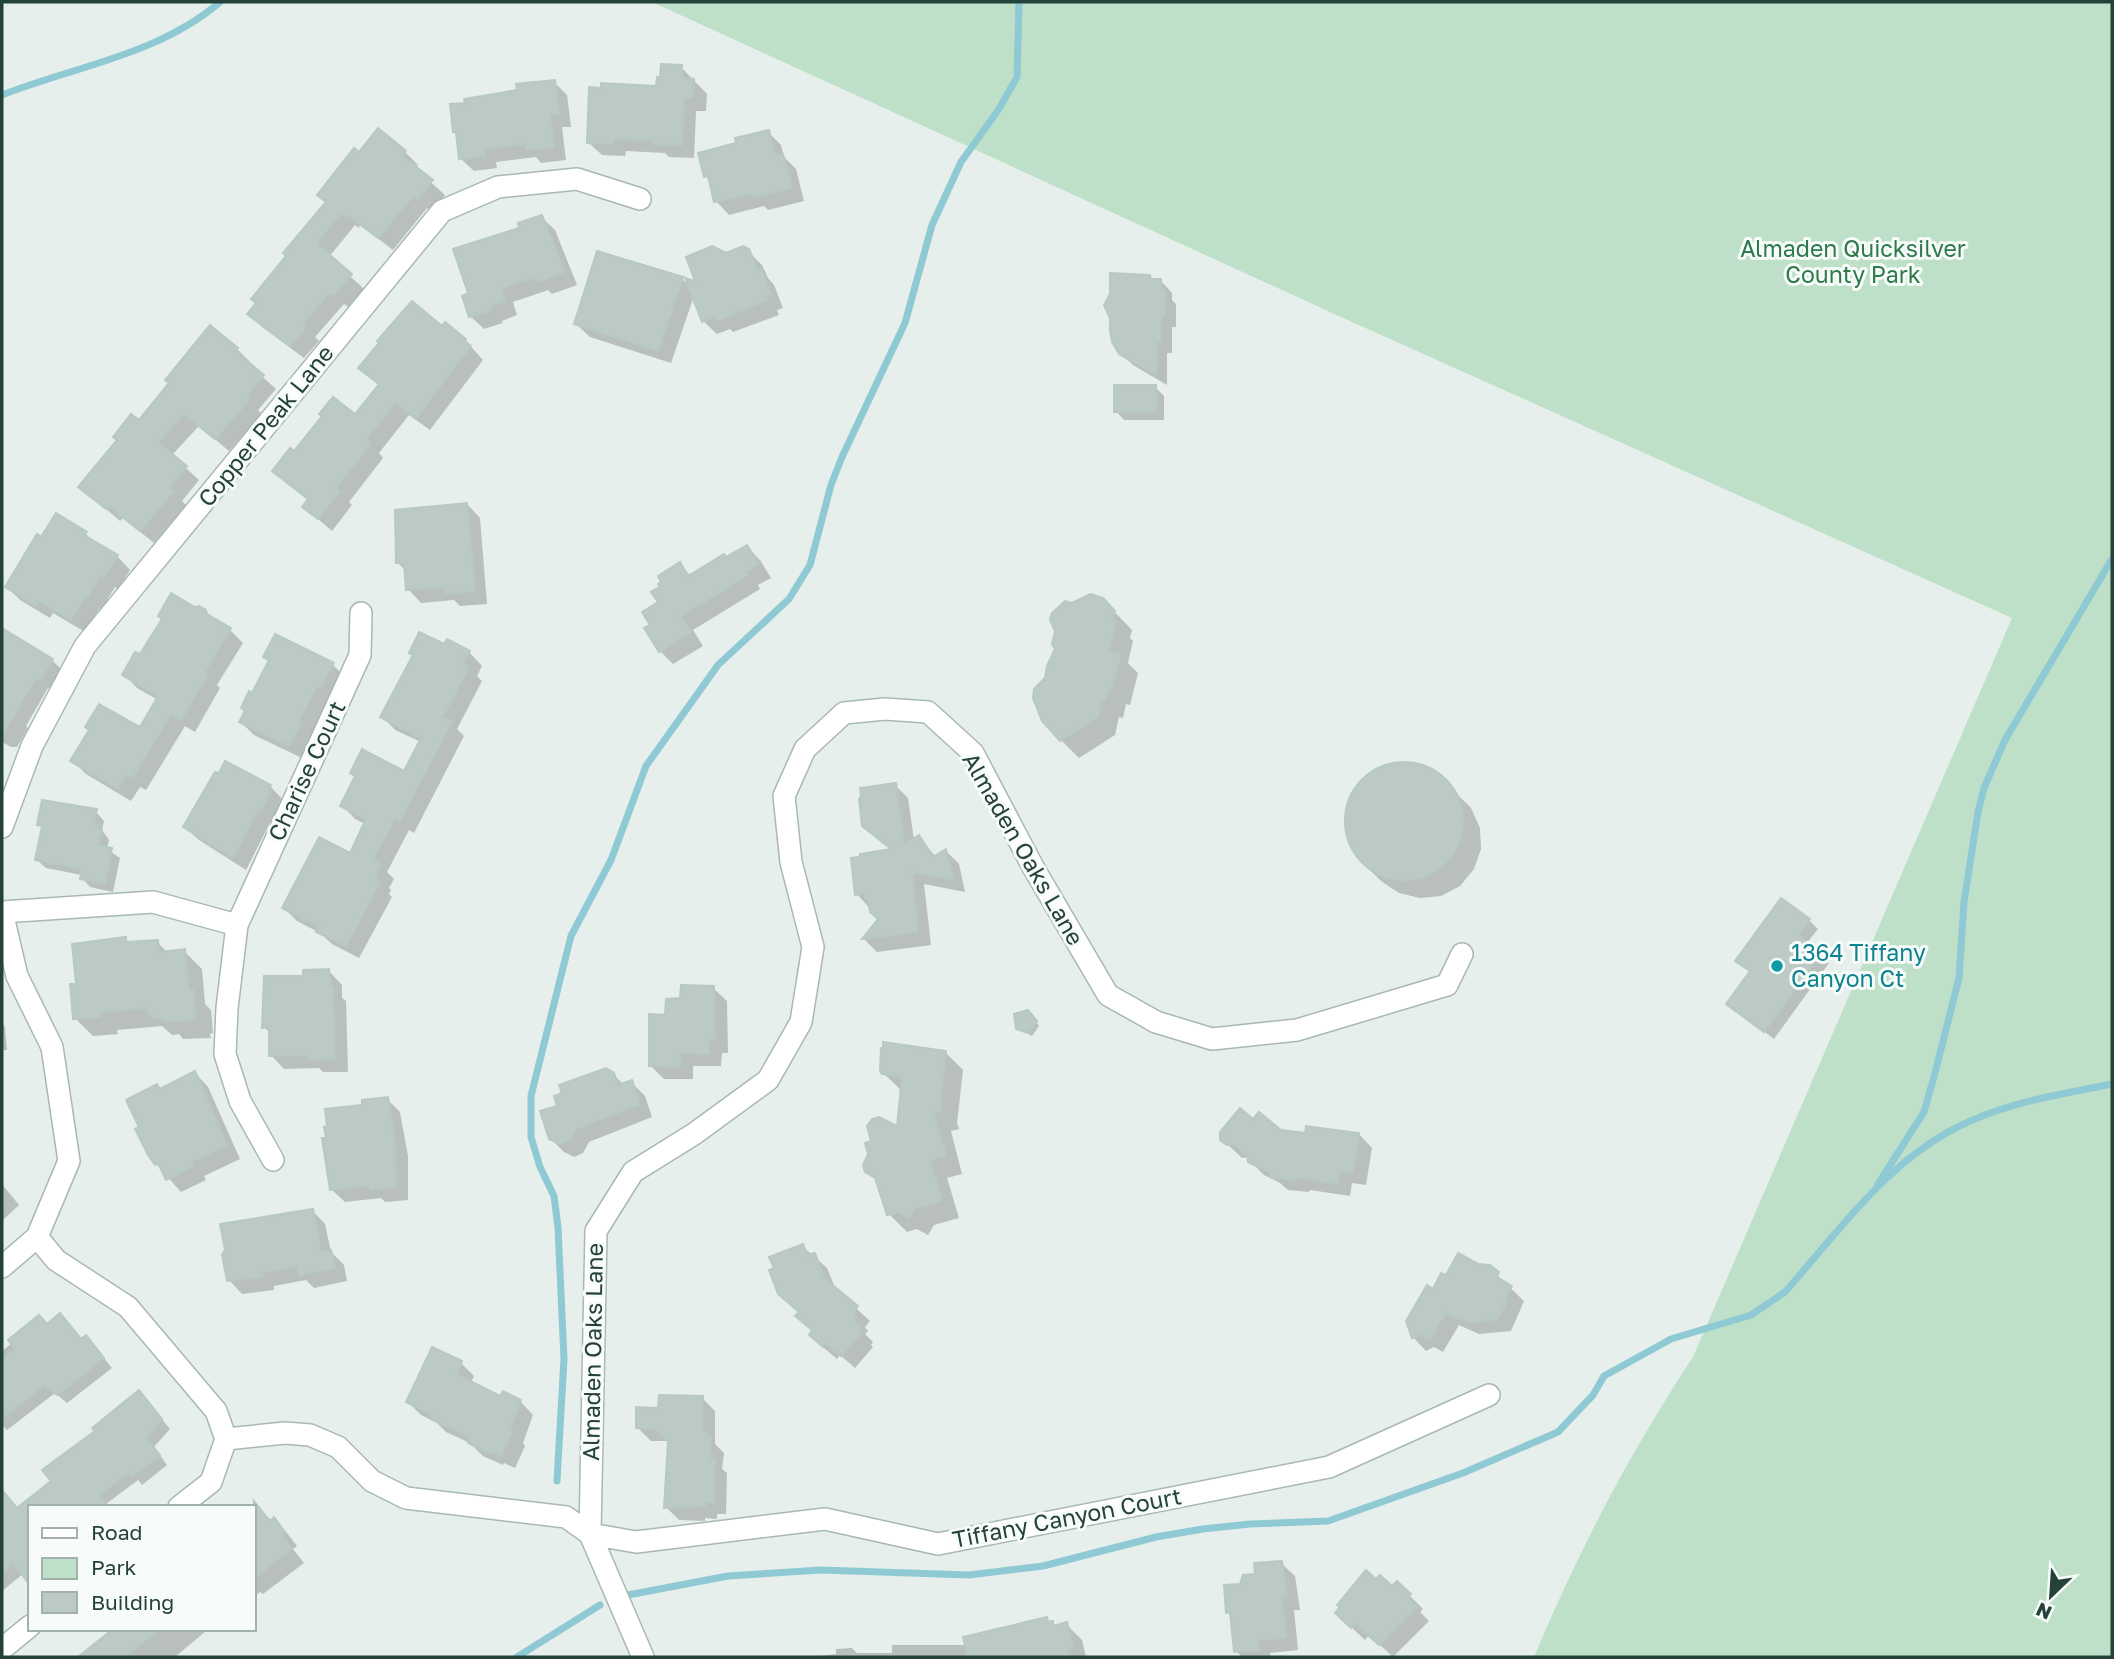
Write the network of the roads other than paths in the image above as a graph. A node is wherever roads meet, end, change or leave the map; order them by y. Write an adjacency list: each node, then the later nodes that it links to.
1 (640, 199): 3 (street, Copper Peak Lane)
2 (361, 614): 5 (street, Charise Court)
3 (2, 827)
4 (2, 912): 5 (street); 8 (street)
5 (237, 925): 7 (street, Charise Court)
6 (1462, 954): 13 (street, Almaden Oaks Lane)
7 (272, 1160)
8 (37, 1237): 9 (street); 11 (street)
9 (2, 1267)
10 (1489, 1395): 13 (street, Tiffany Canyon Court)
11 (226, 1439): 12 (street); 13 (street)
12 (182, 1505)
13 (590, 1534): 16 (street)
14 (28, 1628): 15 (street)
15 (2, 1649)
16 (643, 1657)

